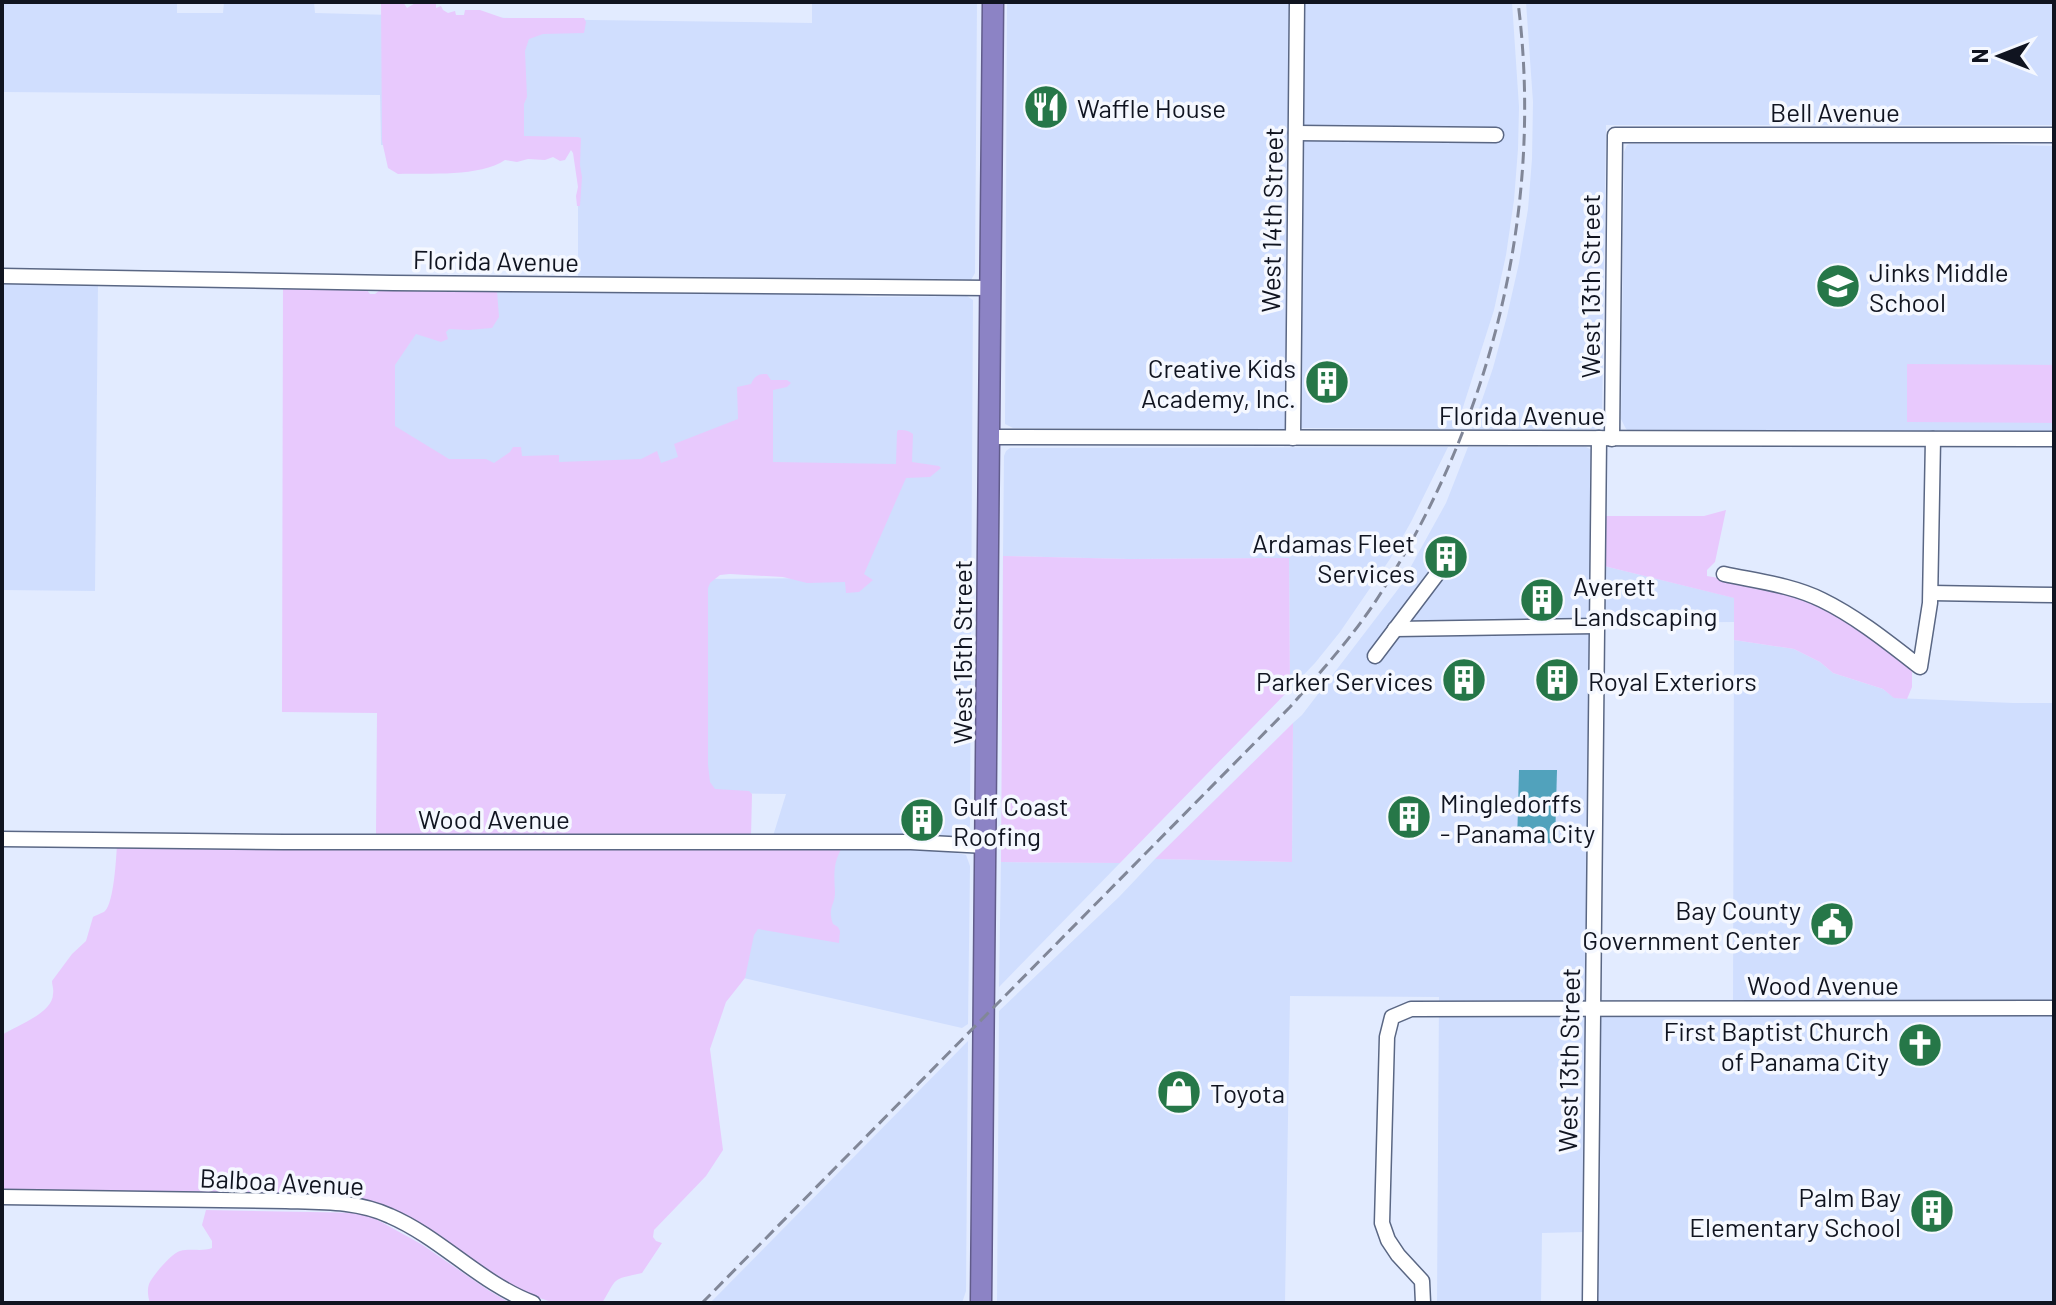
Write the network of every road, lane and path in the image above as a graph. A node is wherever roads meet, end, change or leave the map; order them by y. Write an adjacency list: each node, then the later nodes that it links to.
1 (993, 2): 8 (highway, West 15th Street)
2 (1297, 2): 3 (street, West 14th Street)
3 (1296, 133): 4 (street); 10 (street, West 14th Street)
4 (1496, 135)
5 (1615, 135): 6 (street, Bell Avenue); 11 (street, West 13th Street)
6 (2054, 135)
7 (2, 276): 8 (street, Florida Avenue)
8 (990, 288): 9 (highway, West 15th Street)
9 (989, 437): 10 (street, Florida Avenue); 22 (highway, West 15th Street)
10 (1293, 438): 11 (street, Florida Avenue)
11 (1606, 438): 12 (street, Florida Avenue); 18 (street, West 13th Street)
12 (1933, 439): 13 (street, Florida Avenue); 16 (street)
13 (2054, 439)
14 (1437, 574): 19 (street)
15 (1724, 574): 16 (street)
16 (1931, 593): 17 (street)
17 (2054, 595)
18 (1597, 626): 19 (street); 24 (street, West 13th Street)
19 (1395, 629): 20 (street)
20 (1375, 656)
21 (2, 839): 22 (street, Wood Avenue)
22 (986, 846): 27 (highway, West 15th Street)
23 (2054, 1008): 24 (street, Wood Avenue)
24 (1593, 1009): 28 (street, Wood Avenue); 29 (street, West 13th Street)
25 (2, 1197): 26 (street, Balboa Avenue)
26 (533, 1303)
27 (981, 1303)
28 (1423, 1303)
29 (1590, 1303)

